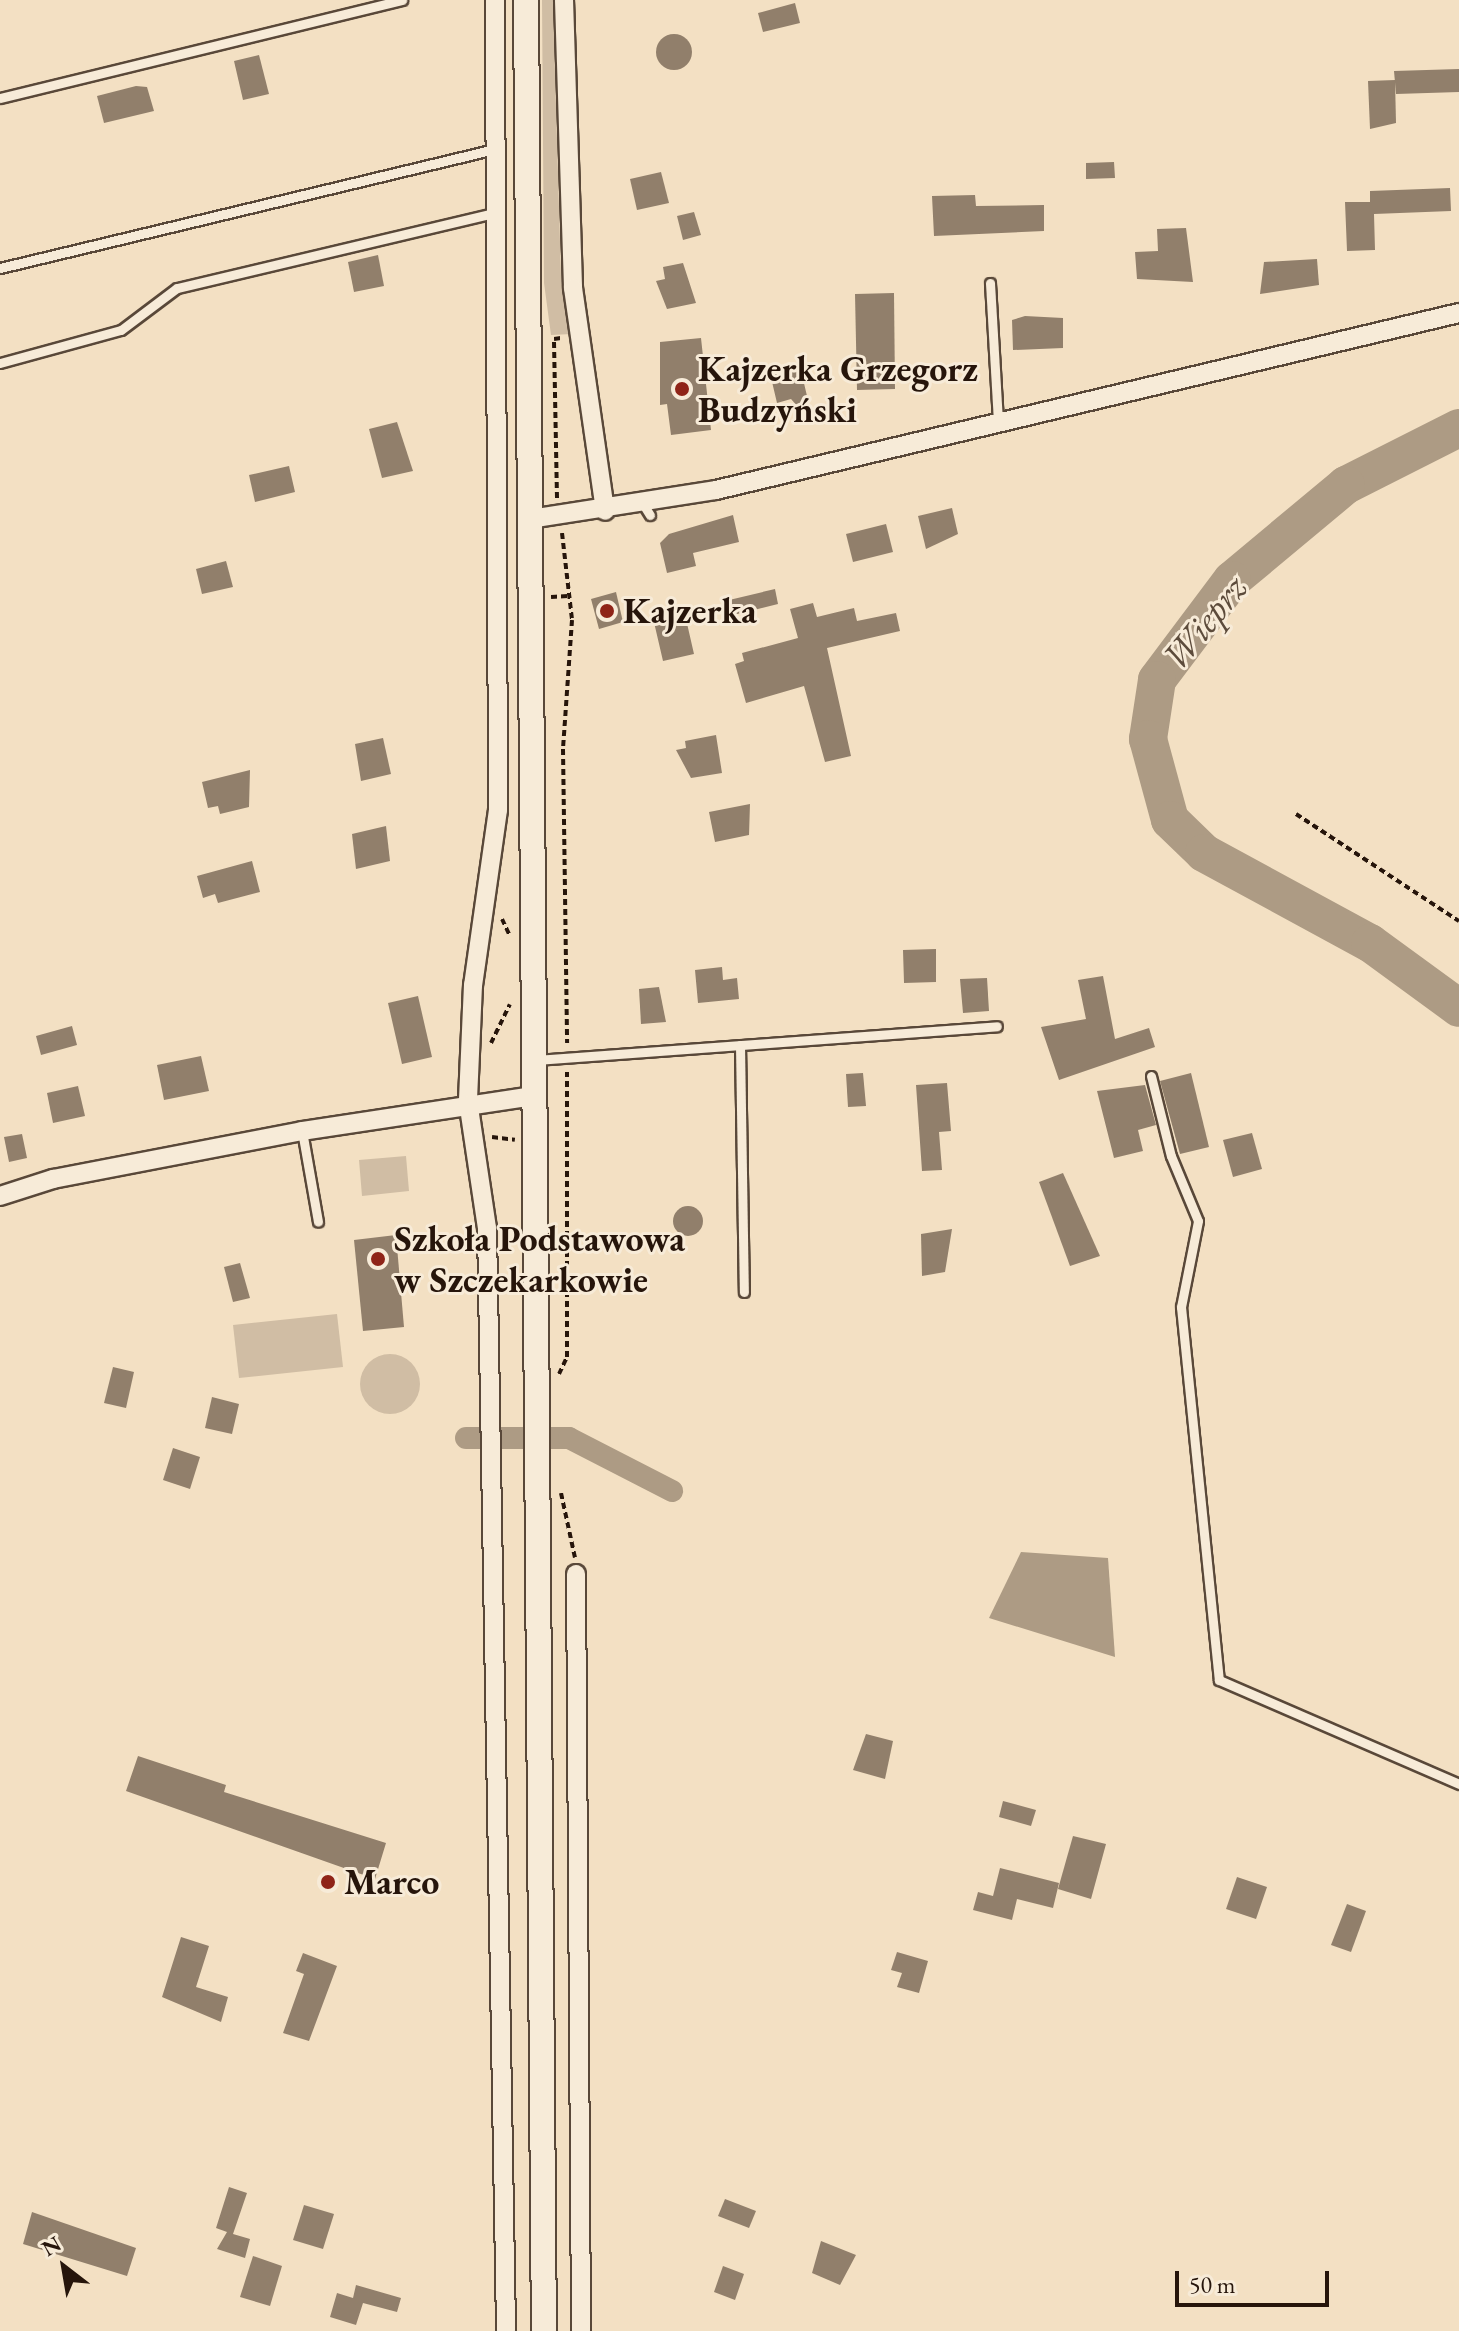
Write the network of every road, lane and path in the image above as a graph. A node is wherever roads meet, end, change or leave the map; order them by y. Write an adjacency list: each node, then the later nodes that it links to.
1 (402, 0): 5 (lane)
2 (495, 0): 6 (street)
3 (526, 0): 16 (main road)
4 (564, 0): 11 (street)
5 (0, 98)
6 (495, 149): 7 (street); 8 (lane)
7 (494, 213): 12 (lane); 18 (street)
8 (0, 268)
9 (990, 283): 13 (lane)
10 (1459, 313): 13 (street)
11 (580, 335): 14 (street); 15 (path)
12 (0, 363)
13 (998, 422): 14 (street)
14 (605, 511): 15 (street)
15 (561, 517): 16 (street); 24 (path)
16 (530, 519): 25 (main road)
17 (1296, 814): 19 (path)
18 (487, 888): 20 (path); 26 (street)
19 (1459, 921)
20 (512, 941)
21 (512, 986): 26 (path)
22 (997, 1026): 23 (lane)
23 (740, 1045): 24 (lane); 35 (lane)
24 (567, 1058): 25 (lane); 36 (path)
25 (534, 1060): 28 (main road)
26 (469, 1070): 29 (street)
27 (1151, 1076): 39 (lane)
28 (534, 1096): 29 (street); 36 (main road)
29 (468, 1101): 30 (street); 31 (street)
30 (302, 1131): 33 (street); 34 (lane)
31 (474, 1138): 32 (path); 40 (street)
32 (524, 1141)
33 (0, 1196)
34 (318, 1222)
35 (744, 1292)
36 (544, 1395): 41 (main road)
37 (555, 1477): 38 (path)
38 (576, 1574): 42 (street)
39 (1459, 1784)
40 (506, 2331)
41 (544, 2331)
42 (581, 2331)

